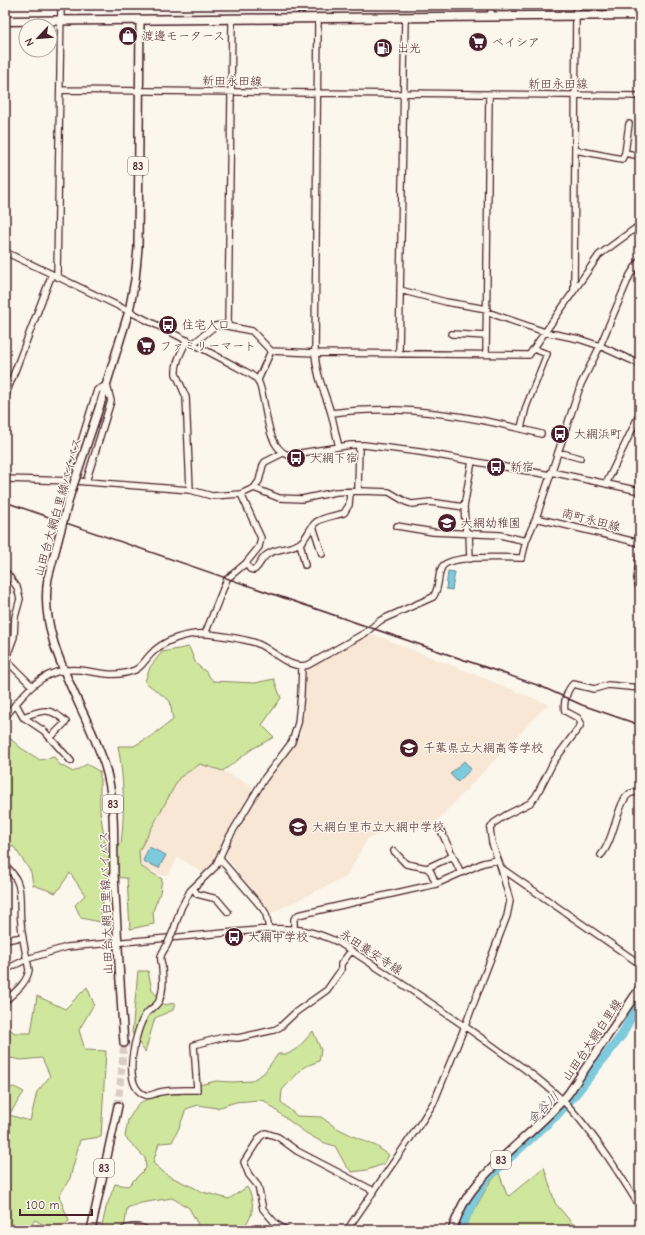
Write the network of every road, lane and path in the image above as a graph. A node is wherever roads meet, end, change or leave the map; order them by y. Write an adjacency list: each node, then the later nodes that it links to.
1 (61, 5): 11 (street)
2 (491, 5): 6 (street)
3 (576, 5): 5 (street)
4 (640, 15): 5 (highway)
5 (576, 16): 6 (highway); 19 (street)
6 (491, 17): 7 (highway)
7 (405, 18): 8 (highway); 17 (street)
8 (318, 19): 10 (highway); 16 (street)
9 (140, 20): 10 (highway); 11 (highway); 14 (main road, 山田台大網白里線バイパス / 83)
10 (232, 20): 15 (street)
11 (61, 21): 12 (highway); 13 (street)
12 (5, 22)
13 (60, 90): 14 (street, 新田永田線); 28 (street)
14 (139, 91): 15 (street, 新田永田線); 31 (main road, 山田台大網白里線バイパス / 83)
15 (231, 92): 16 (street, 新田永田線); 33 (street)
16 (318, 93): 17 (street, 新田永田線); 42 (street)
17 (403, 94): 18 (street, 新田永田線); 29 (street)
18 (489, 94): 19 (street, 新田永田線); 32 (street)
19 (575, 95): 20 (street, 新田永田線); 22 (street)
20 (640, 96)
21 (629, 124): 23 (street)
22 (575, 150): 23 (street); 30 (street)
23 (625, 153): 24 (street)
24 (640, 156)
25 (640, 225): 30 (street)
26 (5, 252): 28 (street)
27 (640, 260): 39 (street)
28 (55, 276): 31 (street); 48 (street)
29 (400, 290): 32 (street); 43 (street)
30 (574, 290): 34 (street)
31 (129, 311): 37 (street); 47 (main road, 山田台大網白里線バイパス / 83)
32 (487, 311): 34 (street); 36 (street)
33 (228, 325): 38 (street); 41 (street)
34 (545, 332): 39 (street); 40 (street)
35 (452, 334): 36 (street)
36 (486, 336): 44 (street)
37 (187, 340): 38 (street); 65 (street)
38 (194, 343): 46 (street)
39 (600, 346): 45 (street); 55 (street)
40 (534, 349): 44 (street); 51 (street)
41 (271, 351): 42 (street); 46 (street)
42 (315, 353): 43 (street); 49 (street)
43 (399, 354): 44 (street)
44 (486, 354)
45 (640, 364)
46 (258, 380): 56 (street)
47 (107, 385): 61 (street); 62 (street); 88 (main road, 山田台大網白里線バイパス / 83, bridge)
48 (5, 397)
49 (331, 413): 51 (street); 54 (street)
50 (640, 413): 63 (street)
51 (521, 428): 52 (street)
52 (541, 434)
53 (359, 445): 54 (street); 58 (street); 66 (street)
54 (339, 447): 56 (street)
55 (558, 452): 57 (street); 59 (street)
56 (283, 453): 64 (street)
57 (580, 458)
58 (472, 460): 59 (street); 70 (street)
59 (550, 473): 63 (street); 71 (street)
60 (5, 479): 61 (street)
61 (69, 481): 62 (street)
62 (86, 482): 65 (street)
63 (606, 484): 67 (street)
64 (254, 488): 68 (street); 69 (street)
65 (190, 490): 69 (street)
66 (358, 491): 68 (street); 70 (street)
67 (640, 491)
68 (350, 492): 72 (street)
69 (241, 494): 81 (street)
70 (464, 507): 74 (street)
71 (536, 518): 75 (street); 76 (street, 南町永田線)
72 (313, 526): 77 (street); 78 (street)
73 (397, 526): 74 (street)
74 (467, 533): 75 (street); 80 (street)
75 (526, 541): 80 (street)
76 (640, 542)
77 (300, 543): 81 (street); 82 (street)
78 (322, 554)
79 (640, 554): 84 (street)
80 (470, 559): 87 (street)
81 (246, 563): 85 (street)
82 (305, 564)
83 (5, 571): 86 (street)
84 (640, 593)
85 (206, 634): 87 (street); 88 (street)
86 (6, 657): 89 (street)
87 (302, 667): 101 (street)
88 (64, 671): 89 (street); 114 (main road, 山田台大網白里線バイパス / 83)
89 (32, 685): 91 (street)
90 (640, 688): 102 (street)
91 (16, 704): 92 (street); 93 (street)
92 (5, 717)
93 (23, 717): 94 (street); 94 (street)
94 (50, 737): 95 (street)
95 (71, 760)
96 (640, 792): 99 (street)
97 (440, 829): 100 (street)
98 (394, 851): 104 (street)
99 (602, 855)
100 (453, 856): 104 (street); 106 (street)
101 (219, 858): 108 (street); 111 (street)
102 (497, 860): 105 (street); 106 (street)
103 (5, 864): 112 (street)
104 (427, 868): 107 (street)
105 (501, 868): 117 (street); 122 (street)
106 (461, 873): 107 (street)
107 (436, 884): 110 (street)
108 (193, 888): 109 (street); 115 (street, bridge)
109 (228, 912)
110 (294, 928): 111 (street, 永田養安寺線); 115 (street, 永田養安寺線)
111 (269, 929): 114 (street, 永田養安寺線)
112 (23, 937): 113 (street); 116 (street)
113 (5, 940)
114 (117, 942): 116 (street, 永田養安寺線); 123 (main road, 山田台大網白里線バイパス / 83)
115 (351, 951): 122 (street, 永田養安寺線)
116 (27, 959): 118 (street, 永田養安寺線); 121 (street)
117 (640, 964)
118 (5, 970)
119 (640, 988): 120 (main road, 山田台大網白里線 / 83)
120 (637, 998): 124 (main road, 山田台大網白里線 / 83)
121 (5, 1001)
122 (465, 1026): 124 (street, 永田養安寺線); 126 (street)
123 (124, 1043)
124 (563, 1101): 127 (street, 永田養安寺線); 133 (main road, 山田台大網白里線 / 83)
125 (118, 1106): 128 (main road, 83)
126 (374, 1191): 131 (street); 132 (street)
127 (640, 1207)
128 (91, 1230)
129 (122, 1230): 130 (street)
130 (147, 1230)
131 (286, 1230)
132 (347, 1230)
133 (452, 1230)

